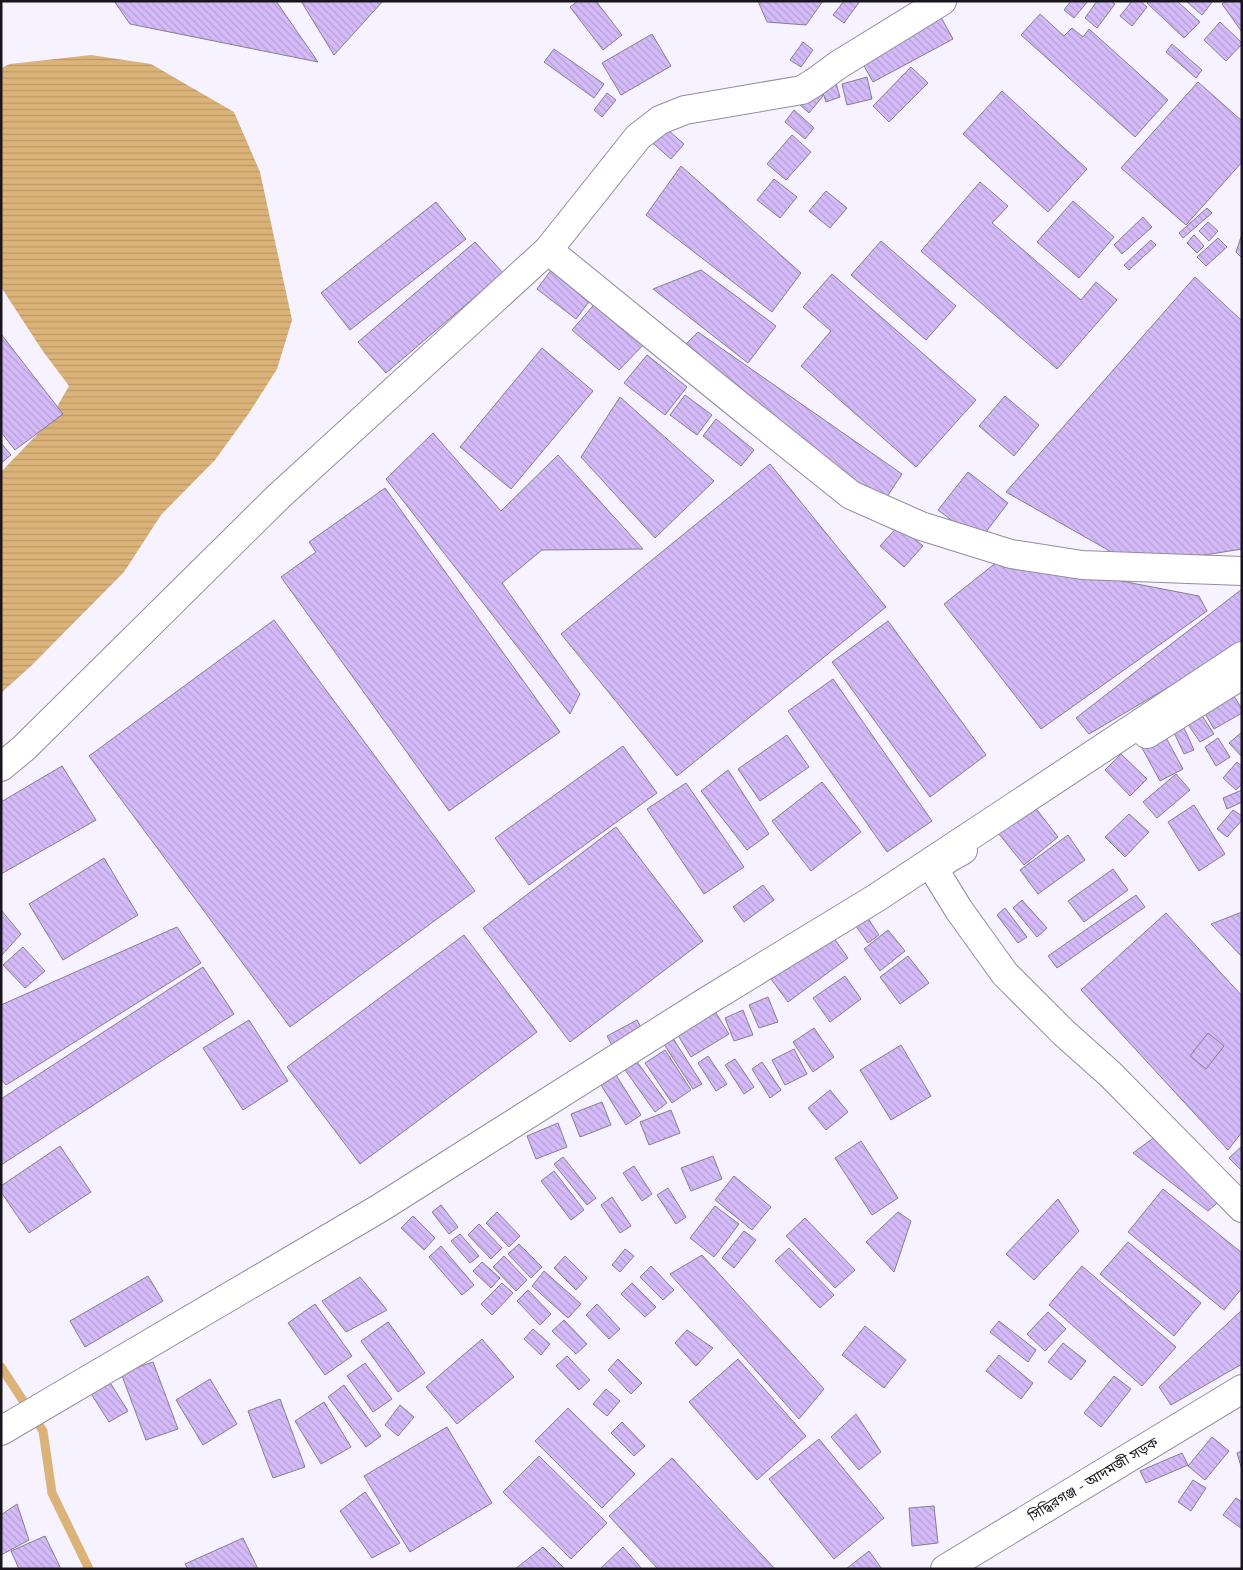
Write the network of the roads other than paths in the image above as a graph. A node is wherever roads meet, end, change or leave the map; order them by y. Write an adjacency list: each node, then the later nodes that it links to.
1 (942, 1): 2 (street)
2 (548, 250): 3 (street); 6 (street)
3 (1242, 571)
4 (1242, 656): 9 (street)
5 (1242, 675): 7 (street)
6 (1, 768)
7 (1242, 1208)
8 (1242, 1389): 10 (street, সিদ্ধিরগঞ্জ - আদমজী সড়ক)
9 (1, 1431)
10 (945, 1569)

